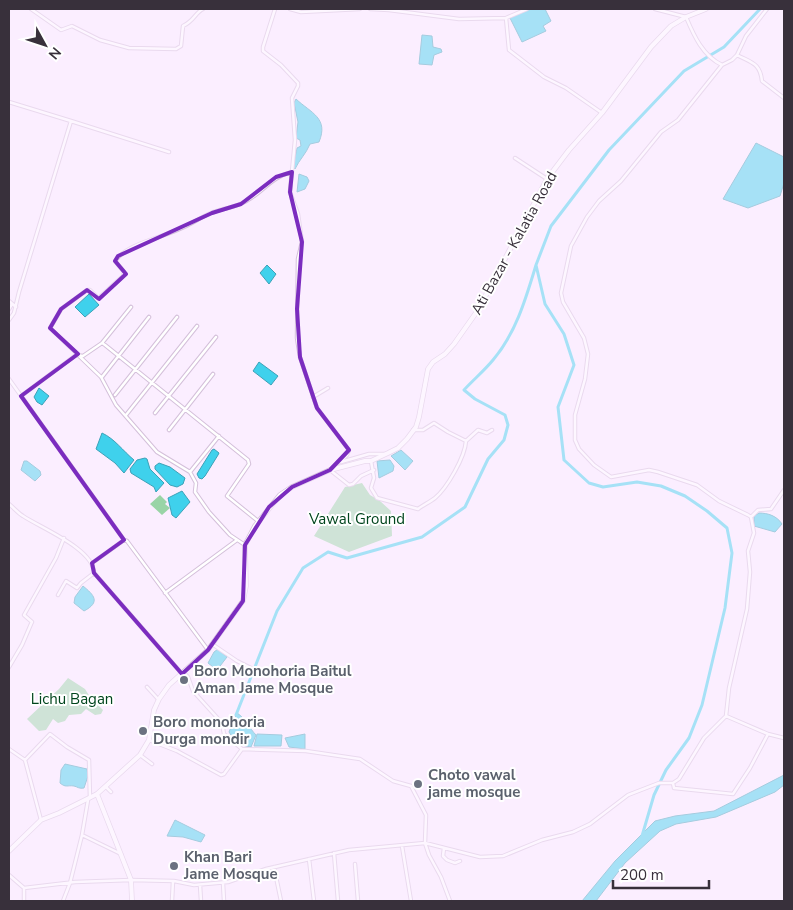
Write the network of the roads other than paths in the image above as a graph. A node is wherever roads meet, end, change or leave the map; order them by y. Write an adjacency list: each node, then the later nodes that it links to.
1 (31, 9): 2 (street)
2 (203, 9)
3 (275, 9): 21 (street)
4 (290, 9): 5 (street)
5 (360, 9)
6 (370, 9): 12 (street)
7 (527, 9): 12 (street)
8 (655, 9): 11 (street)
9 (706, 9): 11 (main road, Ati Bazar - Kalatia Road)
10 (768, 9): 13 (street)
11 (686, 17): 14 (street); 17 (main road, Ati Bazar - Kalatia Road)
12 (506, 18): 17 (street)
13 (737, 55): 14 (street); 15 (street)
14 (722, 65): 62 (street)
15 (784, 98)
16 (9, 102): 18 (street)
17 (602, 113): 22 (main road, Ati Bazar - Kalatia Road)
18 (71, 121): 19 (street); 25 (street)
19 (169, 152)
20 (515, 158): 22 (street)
21 (292, 172): 34 (street); 45 (street)
22 (547, 179): 50 (main road, Ati Bazar - Kalatia Road)
23 (9, 302): 24 (street)
24 (12, 304): 25 (street); 27 (street)
25 (16, 307): 30 (street)
26 (130, 307): 33 (street)
27 (9, 309)
28 (149, 317): 35 (street)
29 (178, 317): 36 (street)
30 (9, 320)
31 (197, 326): 40 (street)
32 (216, 337): 42 (street)
33 (102, 343): 34 (street); 35 (street)
34 (79, 355): 38 (street); 43 (street)
35 (119, 355): 36 (street); 38 (street)
36 (136, 368): 40 (street); 44 (street)
37 (213, 374): 46 (street)
38 (101, 377): 48 (street)
39 (9, 379): 43 (street)
40 (153, 382): 42 (street); 48 (street)
41 (328, 388): 45 (street)
42 (169, 395): 46 (street); 47 (street)
43 (21, 396): 65 (street)
44 (115, 396)
45 (313, 397): 56 (street)
46 (186, 409): 49 (street); 52 (street)
47 (156, 413)
48 (126, 416): 59 (street)
49 (169, 430)
50 (414, 430): 53 (street); 54 (main road, Ati Bazar - Kalatia Road)
51 (492, 430): 53 (street)
52 (219, 436): 59 (street); 63 (street)
53 (466, 441): 58 (street)
54 (388, 453): 55 (main road, Ati Bazar - Kalatia Road); 56 (street)
55 (371, 461): 57 (main road, Ati Bazar - Kalatia Road); 58 (street)
56 (339, 462): 57 (street)
57 (330, 470): 58 (street); 63 (main road)
58 (374, 470)
59 (190, 472): 66 (street)
60 (784, 490): 62 (street)
61 (9, 504): 64 (street)
62 (750, 518): 79 (street)
63 (258, 521): 67 (main road)
64 (64, 538): 68 (street); 74 (street)
65 (124, 540): 68 (street); 70 (street)
66 (236, 540): 67 (street); 70 (street)
67 (245, 545): 72 (main road)
68 (92, 563): 69 (street)
69 (94, 573): 71 (street); 76 (street)
70 (165, 593): 73 (street)
71 (58, 595)
72 (212, 644): 73 (main road); 75 (street)
73 (208, 650): 76 (main road)
74 (9, 667)
75 (251, 668)
76 (183, 673): 78 (main road); 84 (street)
77 (147, 687): 78 (street)
78 (159, 699): 82 (main road)
79 (726, 716): 80 (street); 88 (street)
80 (768, 734): 81 (street); 88 (street)
81 (784, 738)
82 (149, 740): 84 (street); 85 (main road)
83 (9, 748): 86 (street)
84 (242, 749): 95 (street)
85 (140, 755): 87 (street); 89 (main road)
86 (25, 760): 92 (street); 93 (street)
87 (152, 764)
88 (674, 783): 98 (street)
89 (106, 787): 90 (street); 91 (main road)
90 (111, 792)
91 (97, 794): 92 (main road); 100 (main road)
92 (89, 799): 93 (main road); 94 (street)
93 (42, 819): 97 (main road)
94 (82, 834): 100 (street); 108 (street)
95 (425, 843): 96 (street); 98 (street); 123 (street)
96 (402, 846): 99 (street); 122 (street)
97 (10, 848)
98 (444, 848): 102 (street)
99 (334, 853): 101 (street); 120 (street)
100 (122, 855): 106 (main road)
101 (310, 859): 104 (street); 119 (street)
102 (460, 861)
103 (355, 864): 121 (street)
104 (274, 867): 109 (street); 118 (street)
105 (9, 875): 111 (street)
106 (131, 880): 107 (street); 108 (street); 114 (main road)
107 (173, 881): 110 (street); 115 (street)
108 (70, 883): 111 (street); 113 (street)
109 (223, 883): 110 (street); 117 (street)
110 (200, 885): 116 (street)
111 (24, 888): 112 (street)
112 (24, 901)
113 (63, 901)
114 (132, 901)
115 (172, 901)
116 (200, 901)
117 (224, 901)
118 (281, 901)
119 (314, 901)
120 (338, 901)
121 (358, 901)
122 (411, 901)
123 (450, 901)

